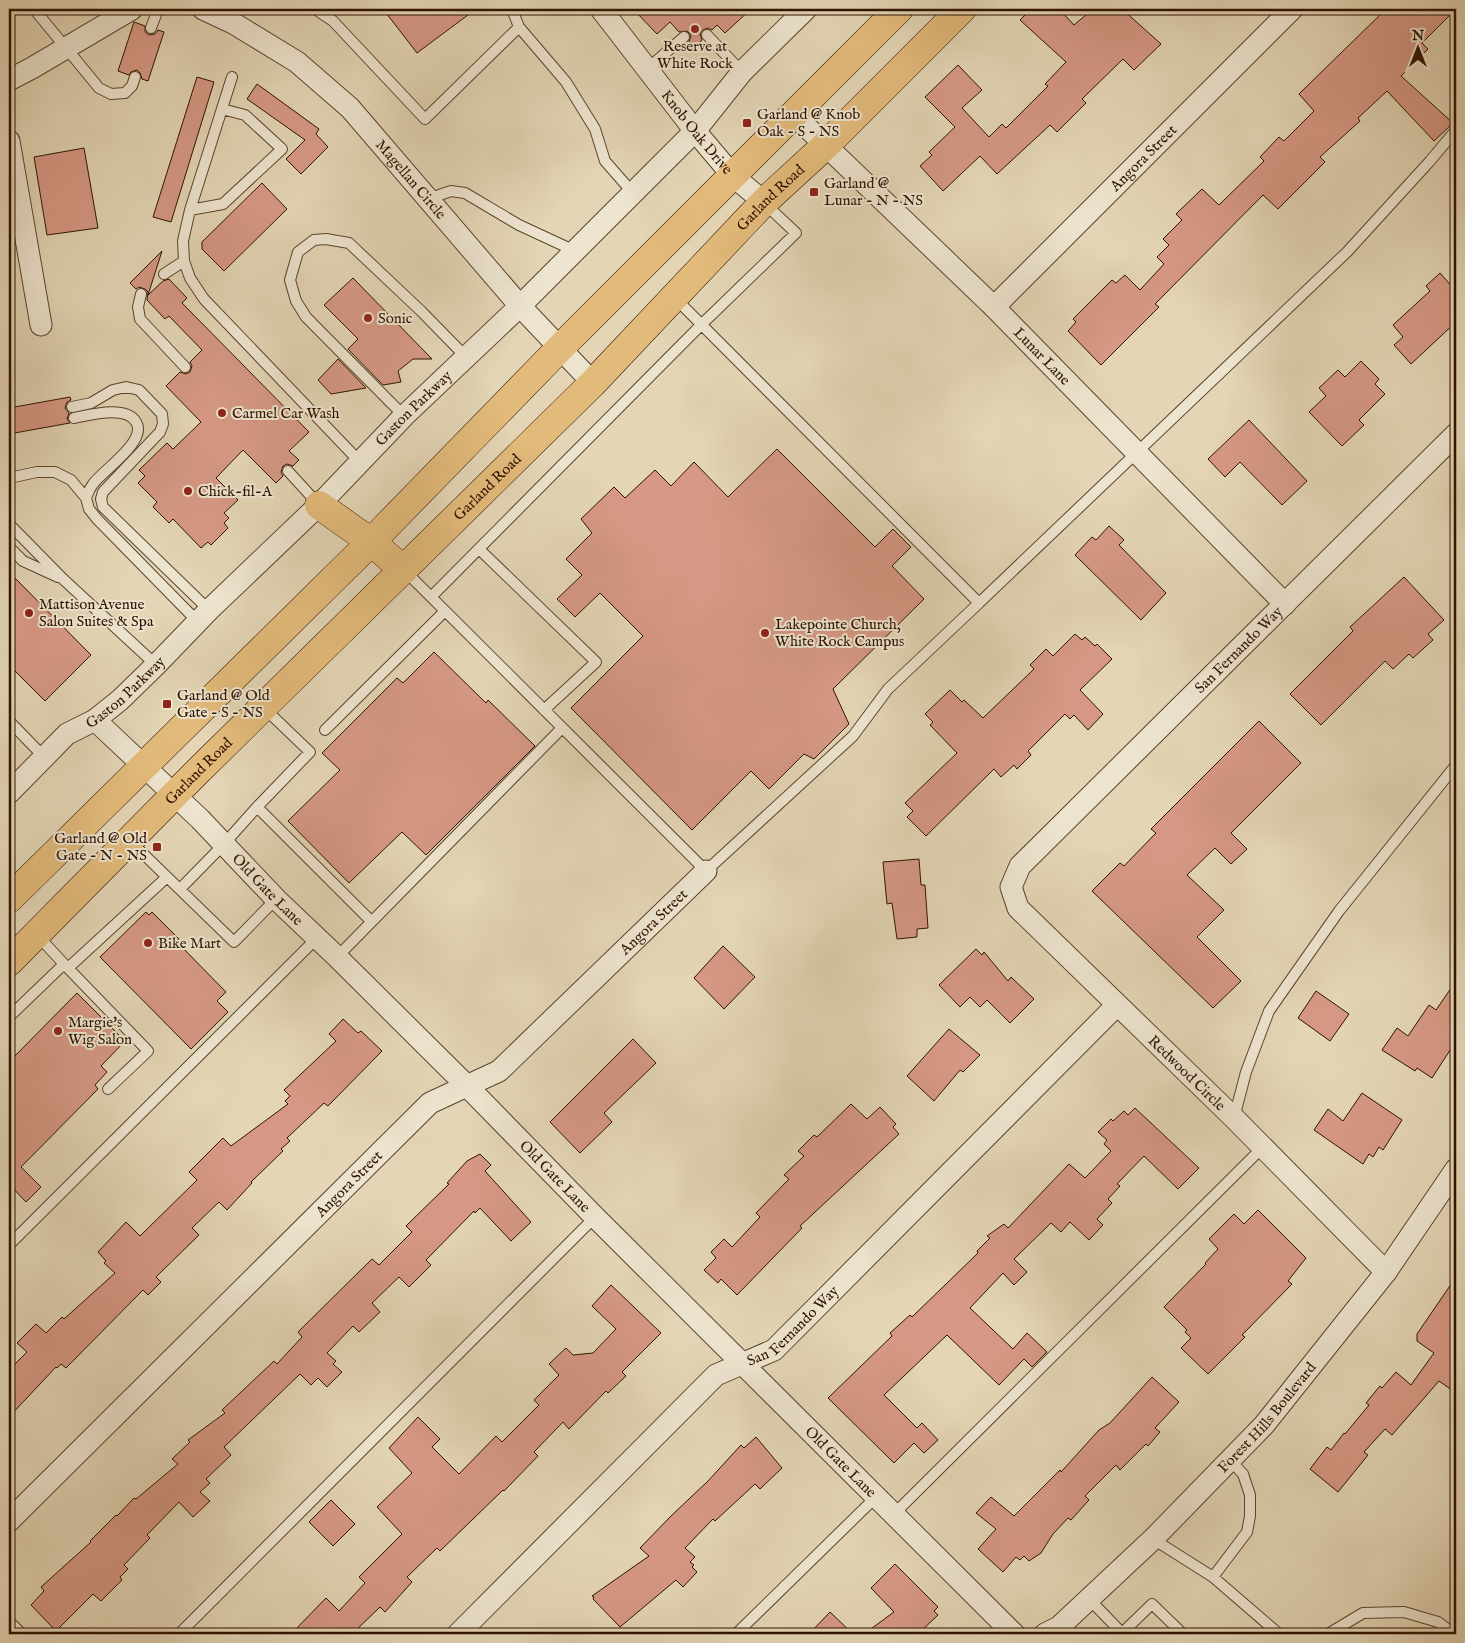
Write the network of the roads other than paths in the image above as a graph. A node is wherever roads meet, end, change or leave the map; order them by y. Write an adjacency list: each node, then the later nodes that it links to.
1 (34, 9): 16 (lane)
2 (132, 9): 16 (street)
3 (158, 9): 13 (lane)
4 (203, 9): 30 (street, Magellan Circle)
5 (315, 9): 12 (lane)
6 (512, 9): 12 (lane)
7 (601, 9): 17 (street, Knob Oak Drive)
8 (806, 9): 18 (street, Gaston Parkway)
9 (898, 9): 23 (main road)
10 (962, 9): 27 (main road, Garland Road)
11 (1292, 9): 39 (street, Angora Street)
12 (519, 27): 29 (lane)
13 (152, 28)
14 (707, 35): 18 (lane)
15 (684, 37): 17 (lane)
16 (66, 48): 19 (lane); 21 (street)
17 (647, 70): 25 (street, Knob Oak Drive)
18 (742, 72): 25 (street, Gaston Parkway)
19 (135, 76)
20 (232, 77): 22 (lane)
21 (9, 80)
22 (222, 109): 32 (lane); 32 (lane)
23 (794, 115): 27 (street, Lunar Lane); 28 (main road)
24 (1456, 130): 50 (lane)
25 (694, 131): 28 (street, Knob Oak Drive); 29 (street, Gaston Parkway)
26 (9, 141): 40 (street)
27 (825, 146): 31 (main road, Garland Road); 39 (street, Lunar Lane)
28 (733, 176): 31 (street, Knob Oak Drive); 42 (main road)
29 (633, 193): 33 (street, Gaston Parkway)
30 (427, 199): 33 (lane); 38 (street, Magellan Circle)
31 (764, 202): 37 (main road, Garland Road); 41 (lane)
32 (190, 210): 34 (lane)
33 (575, 251): 38 (street, Gaston Parkway)
34 (184, 261): 35 (lane); 51 (lane)
35 (164, 274)
36 (141, 294): 44 (lane)
37 (675, 298): 41 (lane); 45 (main road, Garland Road)
38 (520, 306): 42 (street, Magellan Circle); 43 (street, Gaston Parkway)
39 (994, 307): 50 (street, Lunar Lane)
40 (41, 325)
41 (701, 325): 59 (lane); 63 (lane)
42 (560, 348): 45 (street, Magellan Circle); 57 (main road)
43 (466, 357): 47 (street, Gaston Parkway); 47 (lane)
44 (185, 367)
45 (593, 383): 60 (main road, Garland Road)
46 (72, 407): 66 (lane)
47 (404, 416): 51 (street, Gaston Parkway)
48 (74, 418): 54 (lane)
49 (1456, 434): 64 (street, San Fernando Way)
50 (1136, 453): 63 (lane); 64 (street, Lunar Lane)
51 (360, 462): 55 (street, Gaston Parkway)
52 (288, 471): 55 (lane)
53 (9, 478): 54 (lane)
54 (86, 498): 66 (lane)
55 (319, 504): 57 (main road); 66 (street, Gaston Parkway)
56 (9, 524): 61 (lane)
57 (371, 542): 60 (main road); 75 (main road)
58 (9, 548): 61 (lane)
59 (479, 549): 62 (lane); 69 (lane)
60 (404, 570): 62 (lane); 68 (main road, Garland Road)
61 (63, 579): 67 (lane)
62 (431, 597): 65 (lane)
63 (979, 602): 83 (lane)
64 (1285, 604): 82 (street, San Fernando Way)
65 (445, 611): 69 (lane); 73 (lane)
66 (204, 616): 67 (street, Gaston Parkway)
67 (156, 665): 70 (street, Gaston Parkway)
68 (263, 708): 78 (main road, Garland Road); 79 (lane)
69 (544, 710): 72 (lane)
70 (95, 720): 74 (street, Gaston Parkway); 75 (street, Old Gate Lane)
71 (9, 721): 74 (lane)
72 (562, 728): 83 (lane); 88 (lane)
73 (326, 730)
74 (44, 757): 77 (street, Gaston Parkway)
75 (144, 765): 78 (street, Old Gate Lane); 86 (main road)
76 (1456, 766): 98 (lane)
77 (9, 792)
78 (175, 795): 80 (main road, Garland Road); 81 (street, Old Gate Lane)
79 (257, 808): 81 (lane); 88 (lane)
80 (129, 840): 84 (lane); 89 (main road, Garland Road)
81 (224, 844): 85 (lane); 87 (street, Old Gate Lane)
82 (1020, 866): 94 (street, Redwood Circle)
83 (706, 871): 96 (street, Angora Street)
84 (167, 877): 85 (lane); 93 (lane)
85 (180, 889): 87 (lane)
86 (9, 899)
87 (276, 899): 90 (street, Old Gate Lane)
88 (371, 921): 91 (lane)
89 (36, 934): 92 (main road, Garland Road); 93 (lane)
90 (317, 938): 91 (street, Old Gate Lane); 102 (lane)
91 (337, 957): 96 (street, Old Gate Lane)
92 (9, 962)
93 (66, 966): 95 (lane); 97 (lane)
94 (1117, 1005): 98 (street, Redwood Circle); 104 (street, San Fernando Way)
95 (9, 1018)
96 (467, 1086): 101 (street, Old Gate Lane); 108 (street, Angora Street)
97 (108, 1089)
98 (1234, 1118): 99 (street, Redwood Circle)
99 (1263, 1147): 103 (street, Redwood Circle); 107 (lane)
100 (1456, 1170): 103 (street, Forest Hills Boulevard)
101 (595, 1217): 104 (street, Old Gate Lane); 114 (lane)
102 (9, 1245)
103 (1386, 1272): 105 (street, Forest Hills Boulevard)
104 (742, 1363): 106 (street, Old Gate Lane); 115 (street, San Fernando Way)
105 (1230, 1460): 109 (street, Forest Hills Boulevard); 110 (lane)
106 (876, 1496): 107 (street, Old Gate Lane); 116 (lane)
107 (894, 1514): 117 (street, Old Gate Lane)
108 (9, 1521)
109 (1153, 1539): 110 (lane); 111 (street, Forest Hills Boulevard)
110 (1213, 1577): 121 (lane)
111 (1089, 1599): 118 (street, Forest Hills Boulevard); 119 (lane)
112 (9, 1629): 113 (street)
113 (14, 1634)
114 (179, 1634)
115 (458, 1634)
116 (736, 1634)
117 (1014, 1634)
118 (1045, 1634)
119 (1121, 1634): 120 (lane)
120 (1183, 1634)
121 (1279, 1634)
122 (1328, 1634): 123 (lane)
123 (1454, 1634)

